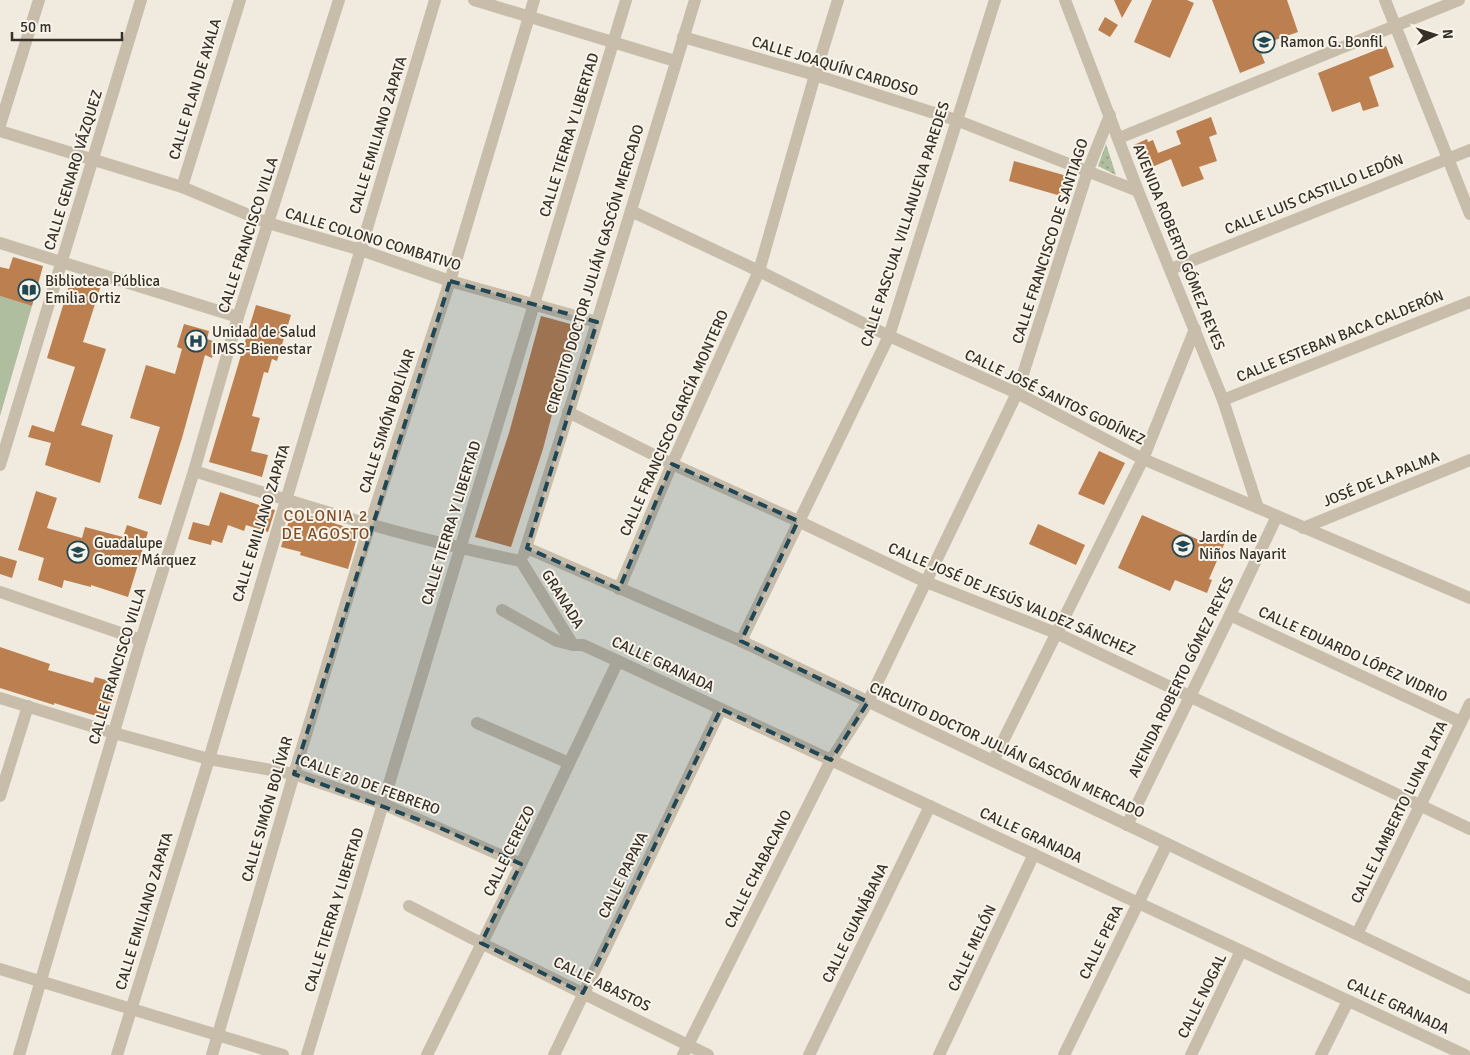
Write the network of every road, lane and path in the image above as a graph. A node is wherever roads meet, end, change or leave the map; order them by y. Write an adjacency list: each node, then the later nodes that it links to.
1 (39, 0): 23 (street)
2 (141, 0): 28 (street, CALLE GENARO VÁZQUEZ)
3 (240, 0): 30 (street, CALLE PLAN DE AYALA)
4 (339, 0): 34 (street, CALLE FRANCISCO VILLA)
5 (435, 0): 36 (street, CALLE EMILIANO ZAPATA)
6 (474, 0): 15 (street)
7 (534, 0): 15 (street, CALLE SIMÓN BOLÍVAR)
8 (626, 0): 18 (street, CALLE TIERRA Y LIBERTAD)
9 (695, 0): 17 (street, CIRCUITO DOCTOR JULIÁN GASCÓN MERCADO)
10 (838, 0): 20 (street, CALLE FRANCISCO GARCÍA MONTERO)
11 (995, 0): 22 (street, CALLE PASCUAL VILLANUEVA PAREDES)
12 (1065, 0): 21 (street, AVENIDA ROBERTO GÓMEZ REYES)
13 (1385, 0): 16 (street)
14 (1459, 0): 16 (street)
15 (529, 17): 18 (street); 40 (street, CALLE SIMÓN BOLÍVAR)
16 (1395, 26): 25 (street); 27 (street)
17 (684, 36): 19 (street, CIRCUITO DOCTOR JULIÁN GASCÓN MERCADO); 20 (street, CALLE JOAQUÍN CARDOSO)
18 (614, 42): 19 (street); 42 (street, CALLE TIERRA Y LIBERTAD)
19 (675, 61): 32 (street, CIRCUITO DOCTOR JULIÁN GASCÓN MERCADO)
20 (815, 75): 22 (street, CALLE JOAQUÍN CARDOSO); 39 (street, CALLE FRANCISCO GARCÍA MONTERO)
21 (1110, 115): 25 (street, AVENIDA ROBERTO GÓMEZ REYES); 29 (street, CALLE FRANCISCO DE SANTIAGO)
22 (956, 120): 29 (street, CALLE JOAQUÍN CARDOSO); 46 (street, CALLE PASCUAL VILLANUEVA PAREDES)
23 (0, 125)
24 (0, 131): 28 (street, CALLE COLONO COMBATIVO)
25 (1119, 138): 31 (street, AVENIDA ROBERTO GÓMEZ REYES)
26 (1470, 150): 27 (street, CALLE LUIS CASTILLO LEDÓN)
27 (1448, 159): 33 (street); 38 (street, CALLE LUIS CASTILLO LEDÓN)
28 (93, 160): 30 (street, CALLE COLONO COMBATIVO); 37 (street, CALLE GENARO VÁZQUEZ)
29 (1088, 170): 31 (street, CALLE JOAQUÍN CARDOSO); 47 (street, CALLE FRANCISCO DE SANTIAGO)
30 (182, 187): 34 (street, CALLE COLONO COMBATIVO)
31 (1138, 191): 38 (street, AVENIDA ROBERTO GÓMEZ REYES)
32 (631, 211): 39 (street, CALLE JOSÉ SANTOS GODÍNEZ); 44 (street, CIRCUITO DOCTOR JULIÁN GASCÓN MERCADO)
33 (1470, 214)
34 (268, 223): 36 (street, CALLE COLONO COMBATIVO); 43 (street, CALLE FRANCISCO VILLA)
35 (0, 243): 37 (street)
36 (361, 250): 40 (street, CALLE COLONO COMBATIVO); 55 (street, CALLE EMILIANO ZAPATA)
37 (63, 262): 43 (street); 53 (street, CALLE GENARO VÁZQUEZ)
38 (1171, 269): 45 (street, AVENIDA ROBERTO GÓMEZ REYES)
39 (759, 271): 46 (street, CALLE JOSÉ SANTOS GODÍNEZ); 52 (street, CALLE FRANCISCO GARCÍA MONTERO)
40 (450, 281): 42 (street, CALLE COLONO COMBATIVO); 59 (street, CALLE SIMÓN BOLÍVAR)
41 (1470, 302): 48 (street, CALLE ESTEBAN BACA CALDERÓN)
42 (534, 305): 44 (street, CALLE COLONO COMBATIVO); 62 (street, CALLE TIERRA Y LIBERTAD)
43 (238, 317): 54 (street, CALLE FRANCISCO VILLA)
44 (597, 322): 49 (street, CIRCUITO DOCTOR JULIÁN GASCÓN MERCADO)
45 (1194, 329): 48 (street, AVENIDA ROBERTO GÓMEZ REYES); 50 (street)
46 (888, 336): 47 (street, CALLE JOSÉ SANTOS GODÍNEZ); 58 (street, CALLE PASCUAL VILLANUEVA PAREDES)
47 (1017, 393): 50 (street, CALLE JOSÉ SANTOS GODÍNEZ); 64 (street, CALLE FRANCISCO DE SANTIAGO)
48 (1222, 400): 56 (street, AVENIDA ROBERTO GÓMEZ REYES)
49 (568, 412): 52 (street, CALLE JOSÉ DE JESÚS VALDEZ SÁNCHEZ); 61 (street, CIRCUITO DOCTOR JULIÁN GASCÓN MERCADO)
50 (1143, 459): 56 (street, CALLE JOSÉ SANTOS GODÍNEZ); 70 (street)
51 (1470, 460): 60 (street, JOSÉ DE LA PALMA)
52 (672, 464): 58 (street, CALLE JOSÉ DE JESÚS VALDEZ SÁNCHEZ); 65 (street, CALLE FRANCISCO GARCÍA MONTERO)
53 (0, 465)
54 (194, 471): 55 (street); 71 (street, CALLE FRANCISCO VILLA)
55 (285, 499): 59 (street); 84 (street, CALLE EMILIANO ZAPATA)
56 (1258, 508): 57 (street, CALLE JOSÉ SANTOS GODÍNEZ)
57 (1277, 516): 60 (street, CALLE JOSÉ SANTOS GODÍNEZ); 69 (street, AVENIDA ROBERTO GÓMEZ REYES)
58 (798, 521): 64 (street, CALLE JOSÉ DE JESÚS VALDEZ SÁNCHEZ); 72 (street, CALLE PASCUAL VILLANUEVA PAREDES)
59 (370, 524): 62 (street); 88 (street, CALLE SIMÓN BOLÍVAR)
60 (1304, 528): 67 (street, CALLE JOSÉ SANTOS GODÍNEZ)
61 (527, 548): 63 (street, CIRCUITO DOCTOR JULIÁN GASCÓN MERCADO); 65 (street, CIRCUITO DOCTOR JULIÁN GASCÓN MERCADO)
62 (460, 549): 63 (street); 90 (street, CALLE TIERRA Y LIBERTAD)
63 (521, 561): 73 (street, GRANADA)
64 (926, 582): 70 (street, CALLE JOSÉ DE JESÚS VALDEZ SÁNCHEZ); 77 (street, CALLE FRANCISCO DE SANTIAGO)
65 (619, 589): 72 (street, CIRCUITO DOCTOR JULIÁN GASCÓN MERCADO)
66 (0, 592): 71 (street)
67 (1470, 598)
68 (502, 610): 73 (street, CALLE GRANADA)
69 (1230, 615): 75 (street, AVENIDA ROBERTO GÓMEZ REYES); 81 (street, CALLE EDUARDO LÓPEZ VIDRIO)
70 (1056, 634): 75 (street, CALLE JOSÉ DE JESÚS VALDEZ SÁNCHEZ); 86 (street)
71 (141, 640): 83 (street, CALLE FRANCISCO VILLA)
72 (741, 641): 77 (street, CIRCUITO DOCTOR JULIÁN GASCÓN MERCADO)
73 (578, 645): 74 (street, CALLE GRANADA)
74 (618, 661): 80 (street, CALLE GRANADA); 87 (street, CALLE CEREZO)
75 (1190, 696): 92 (street, CALLE JOSÉ DE JESÚS VALDEZ SÁNCHEZ); 93 (street, AVENIDA ROBERTO GÓMEZ REYES)
76 (0, 698): 79 (street, CALLE 20 DE FEBRERO)
77 (868, 702): 85 (street, CALLE CHABACANO); 86 (street, CIRCUITO DOCTOR JULIÁN GASCÓN MERCADO)
78 (1470, 704): 81 (street, CALLE LAMBERTO LUNA PLATA)
79 (28, 706): 83 (street, CALLE 20 DE FEBRERO); 89 (street)
80 (721, 709): 85 (street, CALLE GRANADA); 106 (street, CALLE PAPAYA)
81 (1461, 722): 92 (street, CALLE LAMBERTO LUNA PLATA)
82 (477, 723): 87 (street)
83 (114, 733): 84 (street, CALLE 20 DE FEBRERO); 104 (street, CALLE FRANCISCO VILLA)
84 (209, 759): 88 (street, CALLE 20 DE FEBRERO); 108 (street, CALLE EMILIANO ZAPATA)
85 (831, 760): 91 (street, CALLE GRANADA); 110 (street, CALLE CHABACANO)
86 (993, 761): 93 (street, CIRCUITO DOCTOR JULIÁN GASCÓN MERCADO)
87 (569, 763): 97 (street, CALLE CEREZO)
88 (294, 774): 90 (street, CALLE 20 DE FEBRERO); 109 (street, CALLE SIMÓN BOLÍVAR)
89 (0, 796)
90 (383, 804): 97 (street, CALLE 20 DE FEBRERO); 116 (street, CALLE TIERRA Y LIBERTAD)
91 (930, 806): 96 (street, CALLE GRANADA); 120 (street, CALLE GUANÁBANA)
92 (1421, 806): 94 (street, CALLE JOSÉ DE JESÚS VALDEZ SÁNCHEZ); 100 (street, CALLE LAMBERTO LUNA PLATA)
93 (1127, 825): 95 (street, CIRCUITO DOCTOR JULIÁN GASCÓN MERCADO)
94 (1470, 828)
95 (1167, 844): 98 (street, CALLE PERA); 100 (street, CIRCUITO DOCTOR JULIÁN GASCÓN MERCADO)
96 (1034, 854): 98 (street, CALLE GRANADA); 121 (street, CALLE MELÓN)
97 (521, 864): 101 (street, CALLE CEREZO)
98 (1138, 903): 102 (street, CALLE GRANADA); 122 (street, CALLE PERA)
99 (409, 906): 101 (street, CALLE ABASTOS)
100 (1357, 934): 105 (street, CIRCUITO DOCTOR JULIÁN GASCÓN MERCADO)
101 (481, 943): 106 (street, CALLE ABASTOS); 117 (street, CALLE CEREZO)
102 (1242, 951): 107 (street, CALLE GRANADA); 123 (street, CALLE NOGAL)
103 (0, 969): 104 (street)
104 (41, 982): 108 (street); 112 (street, CALLE FRANCISCO VILLA)
105 (1470, 988)
106 (583, 994): 110 (street, CALLE ABASTOS); 118 (street, CALLE PAPAYA)
107 (1348, 1000): 111 (street, CALLE GRANADA); 124 (street)
108 (131, 1008): 109 (street); 113 (street, CALLE EMILIANO ZAPATA)
109 (219, 1034): 114 (street, CALLE SIMÓN BOLÍVAR); 115 (street)
110 (685, 1050): 119 (street, CALLE ABASTOS)
111 (1450, 1052): 125 (street, CALLE GRANADA)
112 (19, 1055)
113 (117, 1055)
114 (212, 1055)
115 (283, 1055)
116 (307, 1055)
117 (427, 1055)
118 (554, 1055)
119 (708, 1055)
120 (810, 1055)
121 (939, 1055)
122 (1064, 1055)
123 (1191, 1055)
124 (1321, 1055)
125 (1464, 1055)

